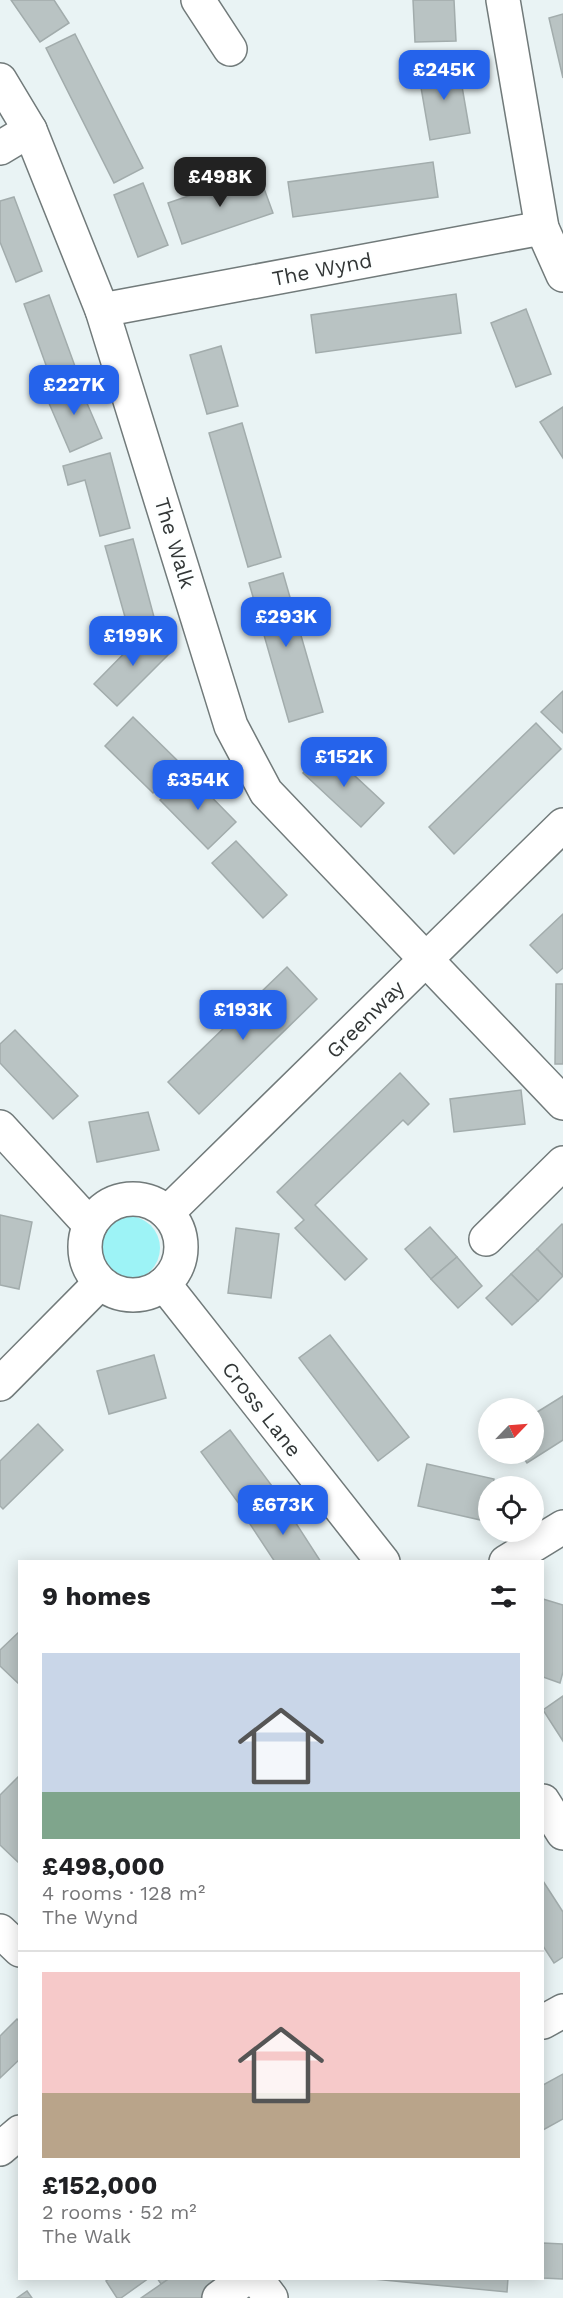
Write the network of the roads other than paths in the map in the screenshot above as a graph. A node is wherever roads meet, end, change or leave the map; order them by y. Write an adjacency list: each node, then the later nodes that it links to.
1 (198, 0): 3 (street)
2 (503, 0): 7 (street)
3 (230, 49)
4 (0, 80): 5 (street, The Walk)
5 (30, 130): 6 (street); 9 (street, The Walk)
6 (0, 148)
7 (542, 228): 8 (street); 9 (street, The Wynd)
8 (563, 275)
9 (102, 310): 11 (street, The Walk)
10 (563, 825): 11 (street, Greenway)
11 (426, 958): 12 (street, The Walk); 15 (street, Greenway)
12 (563, 1103)
13 (0, 1127): 16 (street)
14 (563, 1163): 17 (street)
15 (167, 1213): 16 (street); 19 (street)
16 (90, 1225): 18 (street)
17 (486, 1239)
18 (100, 1282): 19 (street); 20 (street)
19 (164, 1284): 22 (street, Cross Lane)
20 (0, 1384)
21 (563, 1527): 23 (street)
22 (381, 1560)
23 (509, 1560)
24 (544, 1803): 25 (street)
25 (563, 1833)
26 (0, 1931): 27 (street)
27 (18, 1948)
28 (563, 2011): 29 (street)
29 (544, 2021)
30 (18, 2134): 31 (street)
31 (0, 2149)
32 (243, 2280): 34 (street)
33 (258, 2280): 35 (street)
34 (219, 2298)
35 (271, 2298)

